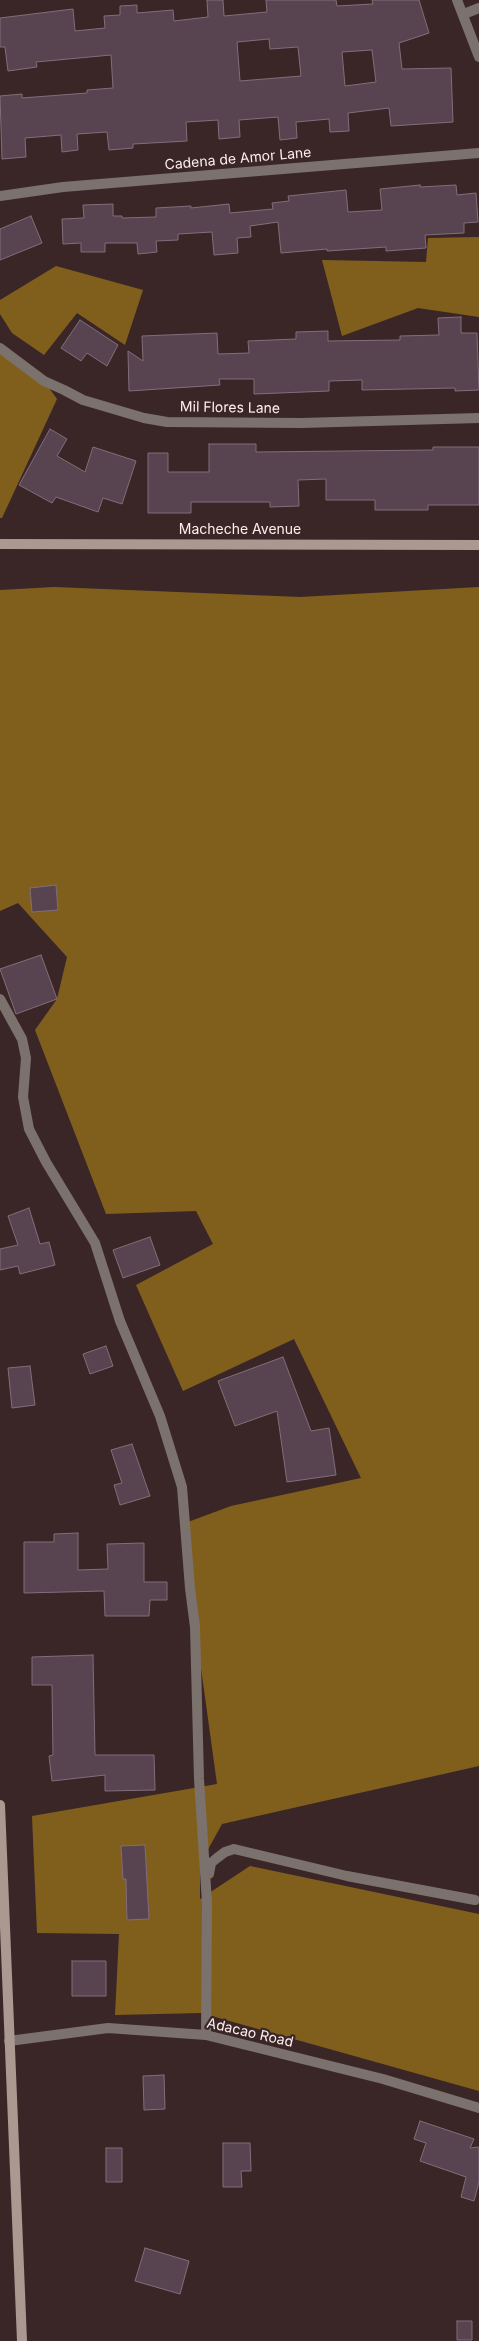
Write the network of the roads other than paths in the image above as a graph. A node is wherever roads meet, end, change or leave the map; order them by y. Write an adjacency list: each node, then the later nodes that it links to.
1 (457, 0): 3 (street)
2 (479, 8): 3 (street)
3 (464, 14): 4 (street)
4 (479, 57)
5 (479, 153): 6 (street, Cadena de Amor Lane)
6 (0, 196)
7 (0, 348): 8 (street, Mil Flores Lane)
8 (479, 418)
9 (0, 544): 10 (main road, Macheche Avenue)
10 (479, 545)
11 (0, 999): 14 (street)
12 (0, 1805): 16 (main road)
13 (475, 1900): 14 (street)
14 (207, 1903): 15 (street)
15 (206, 2035): 16 (street, Adacao Road); 17 (street, Adacao Road)
16 (9, 2041): 18 (main road)
17 (479, 2108)
18 (22, 2341)

